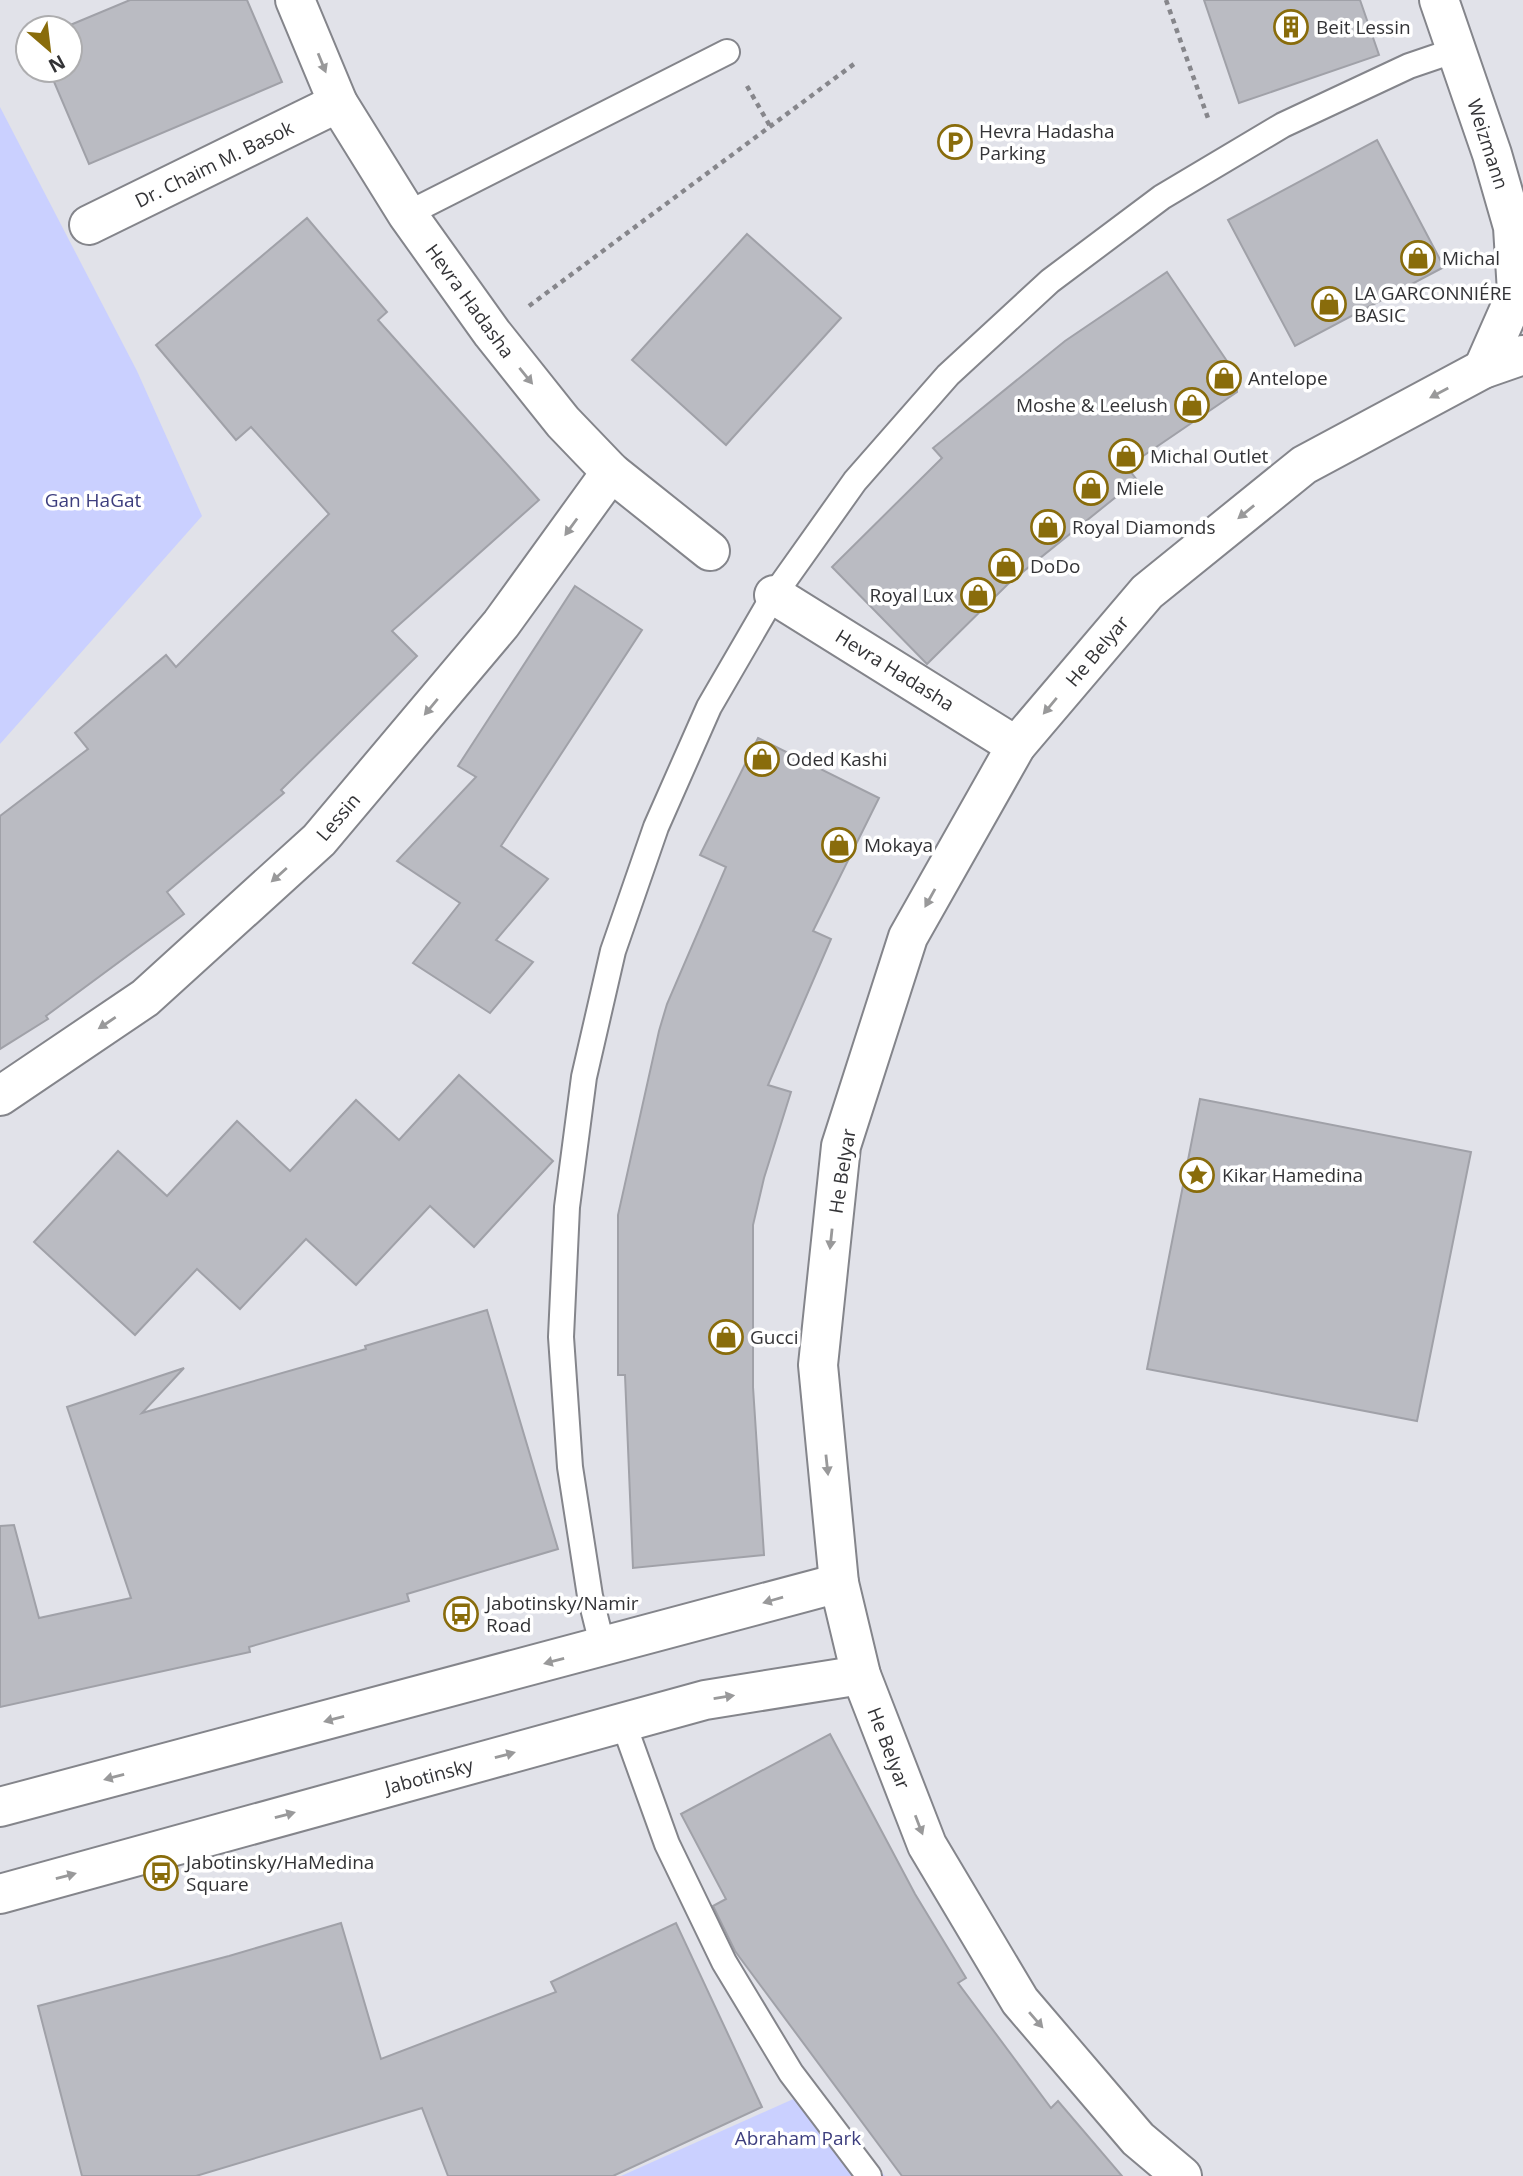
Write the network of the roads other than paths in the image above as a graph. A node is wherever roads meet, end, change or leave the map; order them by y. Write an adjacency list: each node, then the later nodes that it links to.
1 (296, 0): 5 (street, Hevra Hadasha, one-way to 5)
2 (1439, 0): 3 (street, Weizmann)
3 (1456, 50): 9 (street, Weizmann); 12 (lane)
4 (727, 51): 6 (lane)
5 (338, 103): 6 (street, Hevra Hadasha); 7 (street, Dr. Chaim M. Basok)
6 (407, 214): 10 (street, Hevra Hadasha, one-way to 10)
7 (89, 225)
8 (1523, 355): 9 (street, He BeIyar)
9 (1483, 369): 13 (street, He BeIyar, one-way to 13)
10 (611, 472): 11 (street, Hevra Hadasha); 14 (street, Lessin, one-way to 14)
11 (710, 551)
12 (774, 594): 13 (street, Hevra Hadasha); 16 (lane)
13 (1016, 746): 15 (street, He BeIyar, one-way to 15)
14 (0, 1097)
15 (839, 1583): 16 (street, one-way to 16); 17 (street, He BeIyar)
16 (603, 1648): 19 (street, one-way to 19)
17 (861, 1675): 18 (street, Jabotinsky, one-way to 17); 22 (street, He BeIyar, one-way to 22)
18 (623, 1722): 20 (street, Jabotinsky, one-way to 18); 21 (lane)
19 (0, 1807)
20 (0, 1894)
21 (869, 2176)
22 (1182, 2176)

